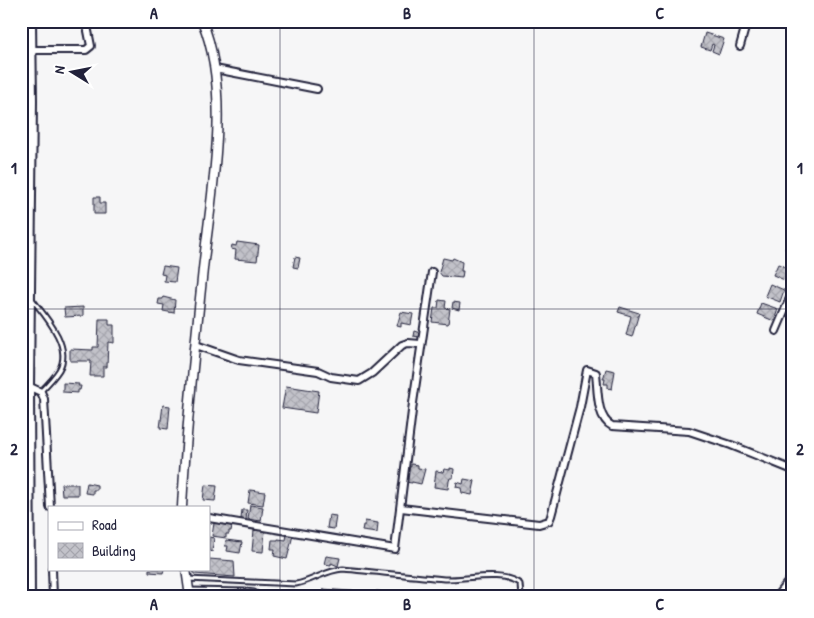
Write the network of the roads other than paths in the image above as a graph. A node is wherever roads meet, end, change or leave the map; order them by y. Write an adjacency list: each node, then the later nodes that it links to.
1 (30, 21): 6 (highway)
2 (86, 21): 6 (street)
3 (202, 21): 7 (street)
4 (747, 21): 5 (street)
5 (740, 46)
6 (30, 50): 11 (highway)
7 (215, 69): 8 (street); 14 (street)
8 (317, 90)
9 (432, 272): 13 (street)
10 (793, 291): 12 (street)
11 (29, 294): 15 (highway); 16 (lane)
12 (776, 331)
13 (421, 344): 14 (street); 20 (street)
14 (196, 345): 19 (street)
15 (28, 386): 16 (street); 27 (highway)
16 (41, 392): 18 (street)
17 (793, 470): 20 (street)
18 (50, 506)
19 (182, 506)
20 (401, 508): 21 (street)
21 (210, 518)
22 (52, 570): 28 (street)
23 (186, 570): 25 (street)
24 (793, 576): 31 (street)
25 (187, 578): 26 (street); 30 (lane)
26 (189, 594): 29 (lane)
27 (29, 597)
28 (53, 597)
29 (262, 597)
30 (521, 597)
31 (776, 597)

